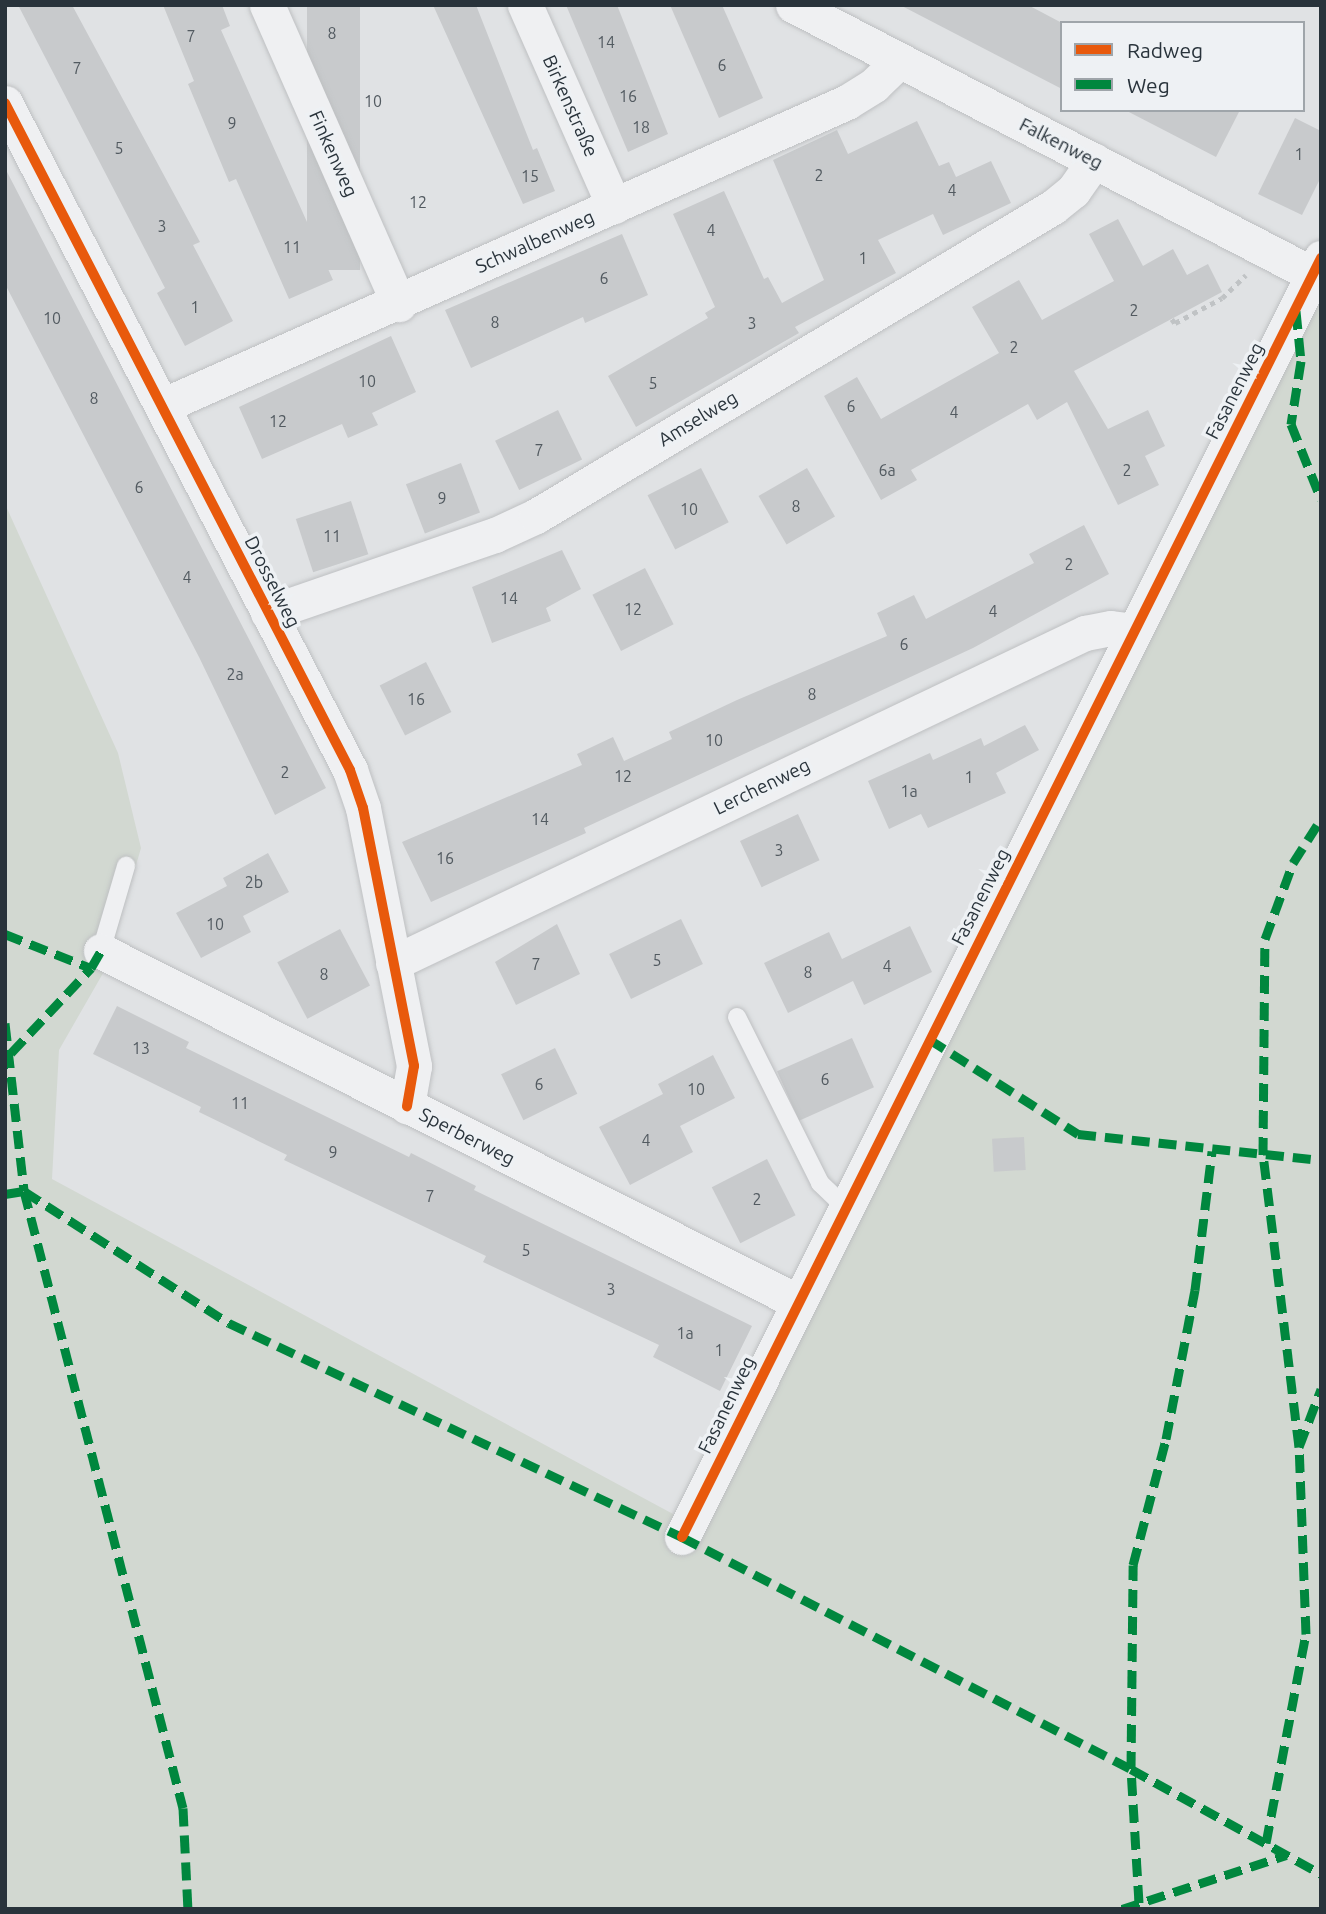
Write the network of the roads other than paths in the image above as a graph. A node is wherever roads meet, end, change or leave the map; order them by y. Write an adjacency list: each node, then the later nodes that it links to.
1 (267, 5): 9 (street, Finkenweg)
2 (525, 5): 7 (street, Birkenstraße)
3 (793, 5): 4 (street, Falkenweg)
4 (899, 61): 6 (street, Falkenweg); 7 (street, Schwalbenweg)
5 (5, 103): 10 (street, Drosselweg)
6 (1094, 161): 8 (street, Falkenweg); 11 (street, Amselweg)
7 (614, 206): 9 (street, Schwalbenweg)
8 (1317, 266): 12 (street, Fasanenweg)
9 (399, 304): 10 (street, Schwalbenweg)
10 (162, 406): 11 (street, Drosselweg)
11 (268, 613): 15 (street, Drosselweg)
12 (1134, 631): 15 (street, Lerchenweg); 18 (street, Fasanenweg)
13 (126, 866): 14 (lane)
14 (101, 951): 17 (street, Sperberweg)
15 (393, 963): 17 (street, Drosselweg)
16 (737, 1017): 18 (lane)
17 (407, 1106): 19 (street, Sperberweg)
18 (845, 1207): 19 (street, Fasanenweg)
19 (798, 1302): 20 (street, Fasanenweg)
20 (682, 1537)

